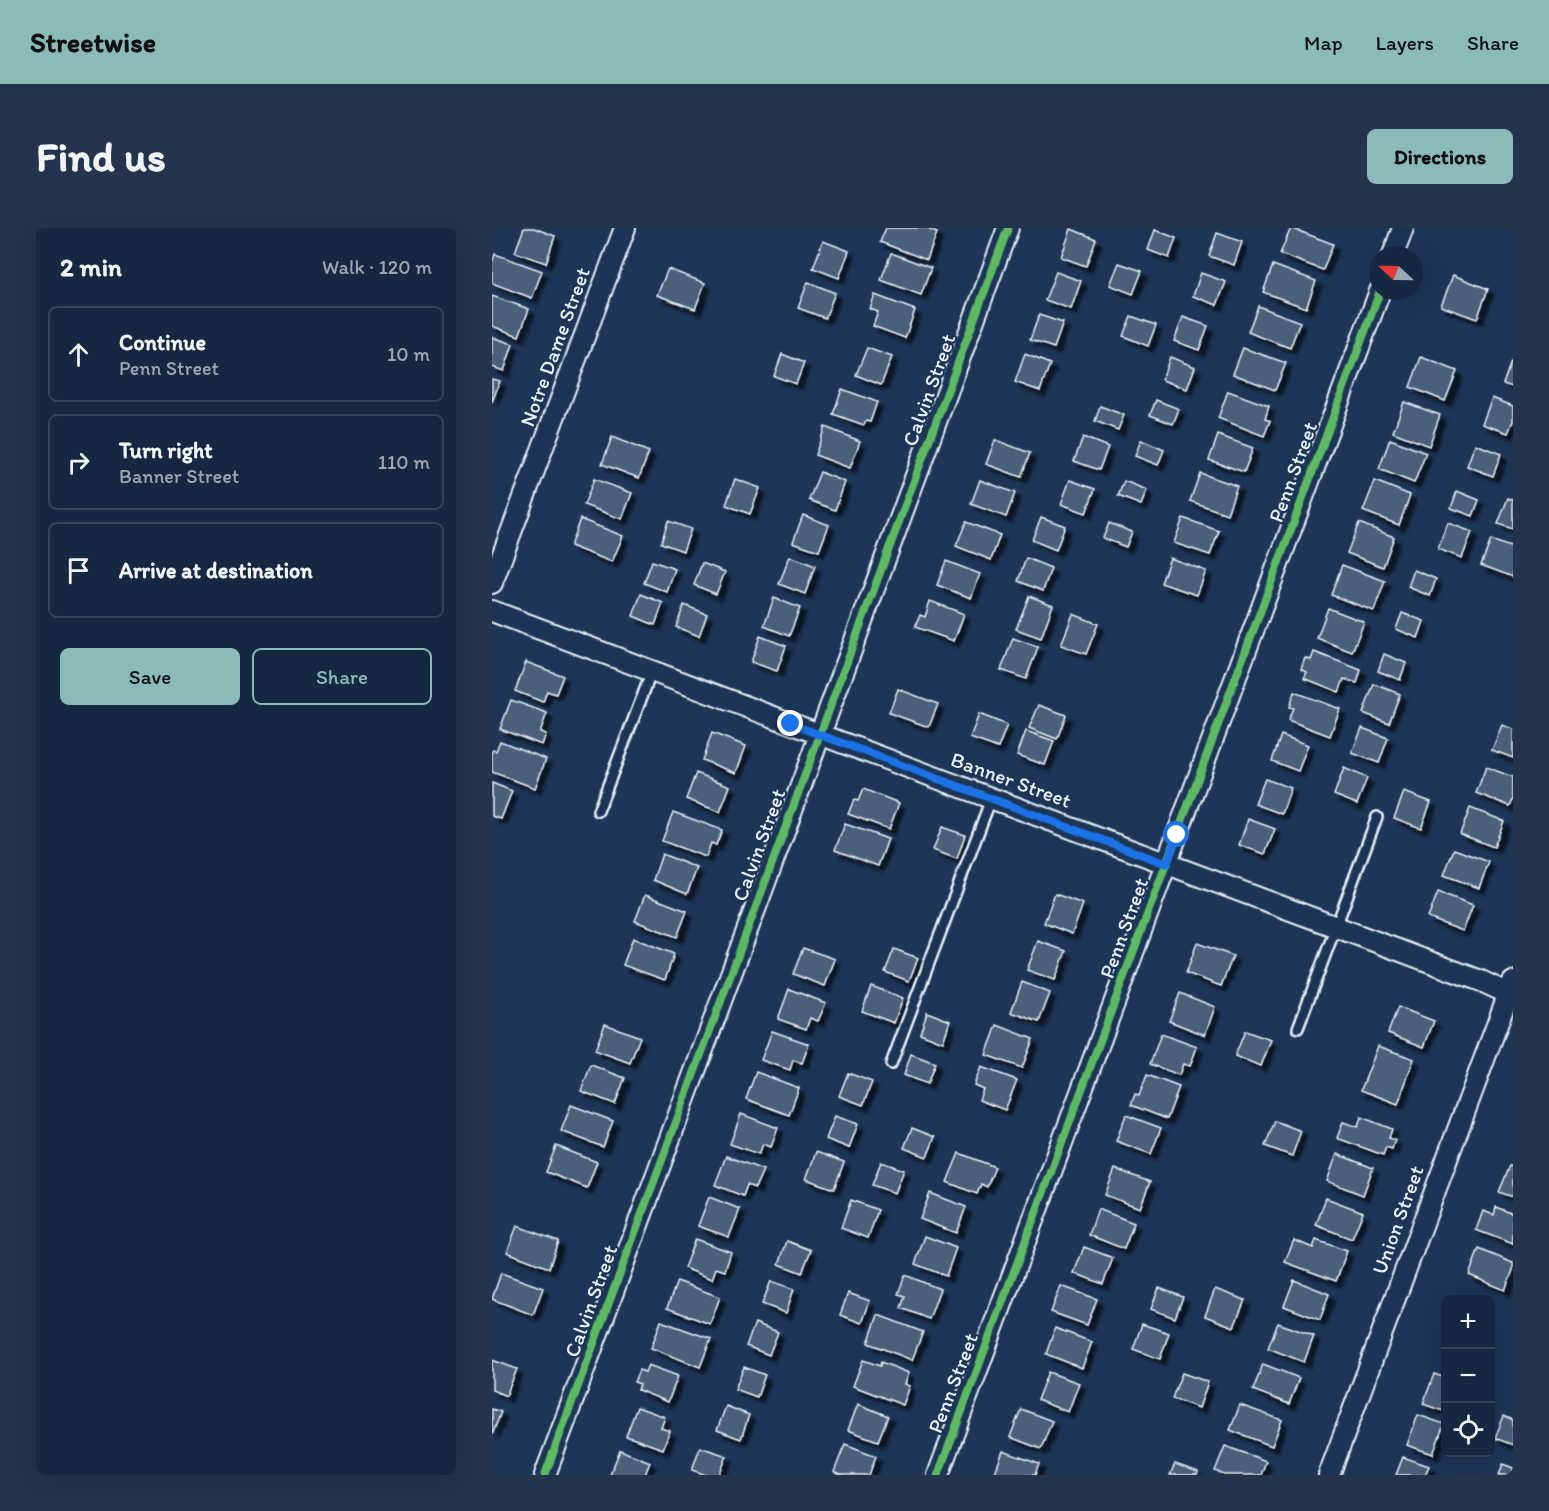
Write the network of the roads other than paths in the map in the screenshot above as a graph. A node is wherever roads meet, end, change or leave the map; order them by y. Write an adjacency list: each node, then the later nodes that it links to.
1 (625, 228): 6 (street, Notre Dame Street)
2 (1008, 228): 9 (street, Calvin Street)
3 (1403, 228): 4 (street)
4 (1396, 246)
5 (1377, 300): 13 (street, Penn Street)
6 (492, 583)
7 (492, 611): 8 (street, Banner Street)
8 (652, 671): 9 (street, Banner Street); 11 (lane)
9 (819, 734): 10 (street, Banner Street); 18 (street, Calvin Street)
10 (991, 799): 13 (street, Banner Street); 17 (lane)
11 (598, 811)
12 (1377, 817): 14 (lane)
13 (1167, 864): 14 (street, Banner Street); 19 (street, Penn Street)
14 (1336, 927): 15 (street, Banner Street); 16 (lane)
15 (1511, 991): 20 (street, Union Street)
16 (1298, 1028)
17 (891, 1064)
18 (545, 1475)
19 (938, 1475)
20 (1329, 1475)

